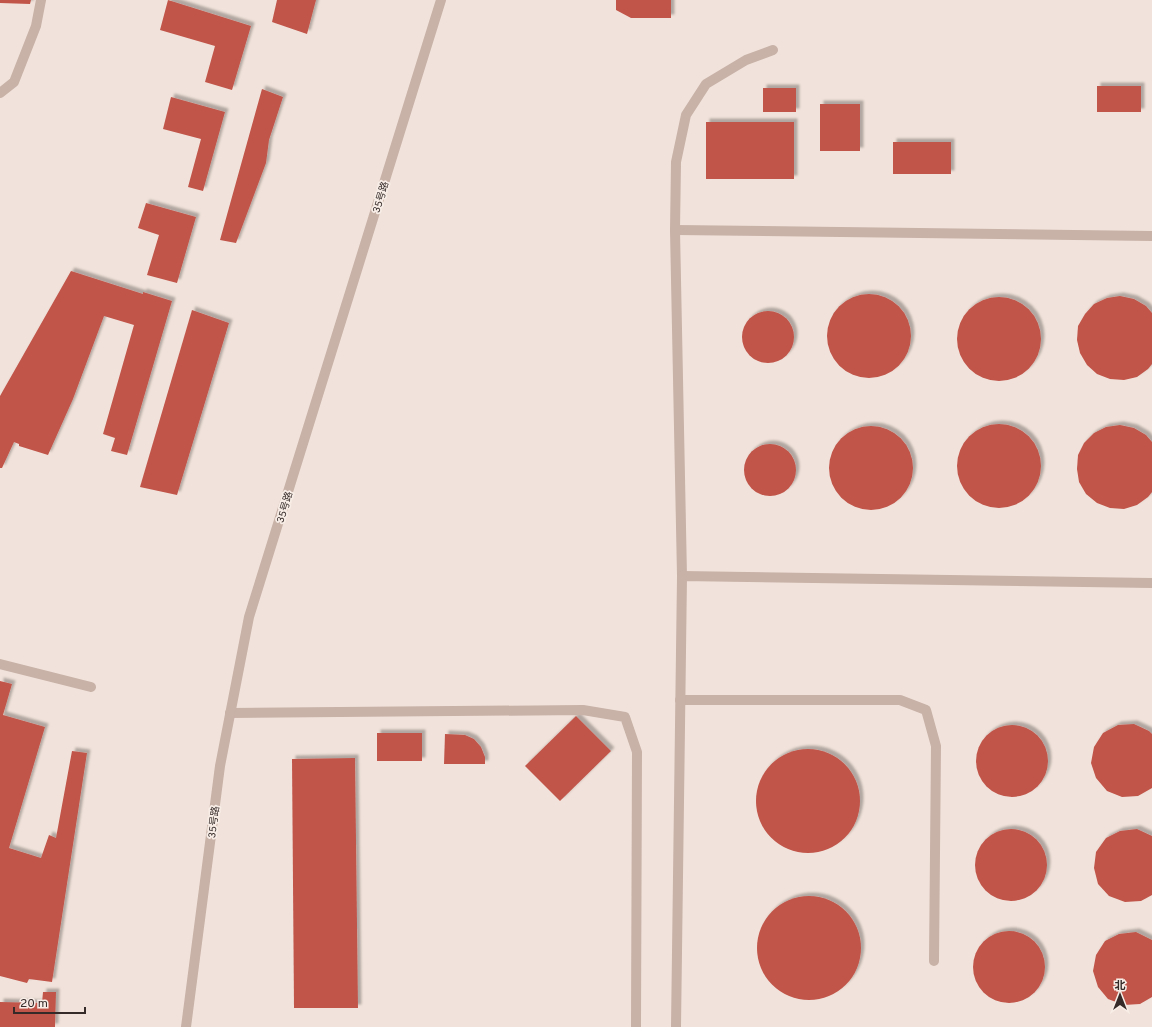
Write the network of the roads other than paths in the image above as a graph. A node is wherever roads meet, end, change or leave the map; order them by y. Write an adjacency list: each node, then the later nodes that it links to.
1 (41, 0): 4 (street)
2 (442, 0): 12 (street, 35号路)
3 (773, 50): 5 (street)
4 (0, 93)
5 (675, 230): 6 (street); 7 (street)
6 (1152, 236)
7 (682, 576): 8 (street); 11 (street)
8 (1152, 583)
9 (0, 664): 10 (street)
10 (90, 687)
11 (680, 700): 13 (street); 16 (street)
12 (230, 713): 14 (street, 35号路); 15 (street)
13 (934, 961)
14 (186, 1027)
15 (636, 1027)
16 (676, 1027)

